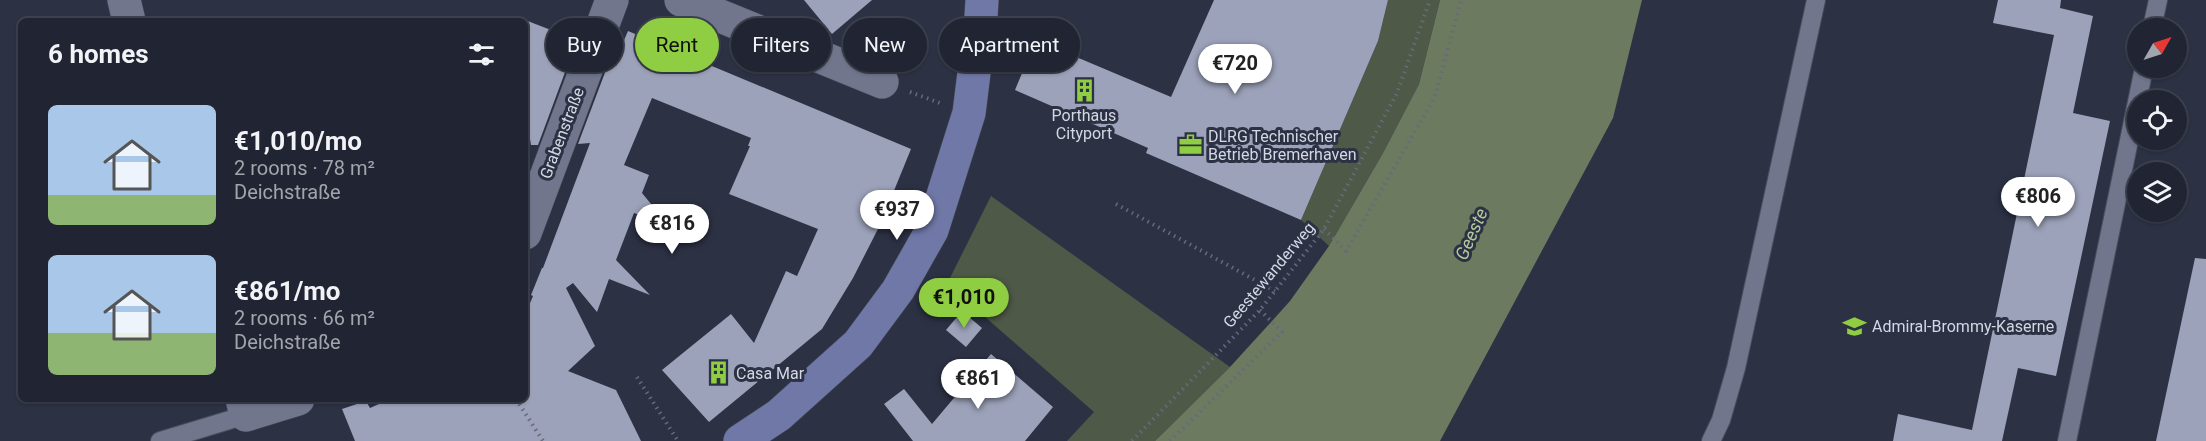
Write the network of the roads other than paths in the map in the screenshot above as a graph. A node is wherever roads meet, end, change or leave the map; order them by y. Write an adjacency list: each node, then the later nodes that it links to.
1 (124, 0): 7 (street)
2 (612, 0): 11 (street, Grabenstraße)
3 (681, 0): 10 (street)
4 (982, 0): 15 (main road)
5 (1816, 0): 16 (lane)
6 (2158, 0): 8 (lane)
7 (128, 18)
8 (2154, 18)
9 (2142, 78): 17 (lane)
10 (896, 87)
11 (528, 225)
12 (278, 402): 13 (street)
13 (244, 407): 14 (lane)
14 (160, 441)
15 (740, 441)
16 (1711, 441)
17 (2067, 441)

